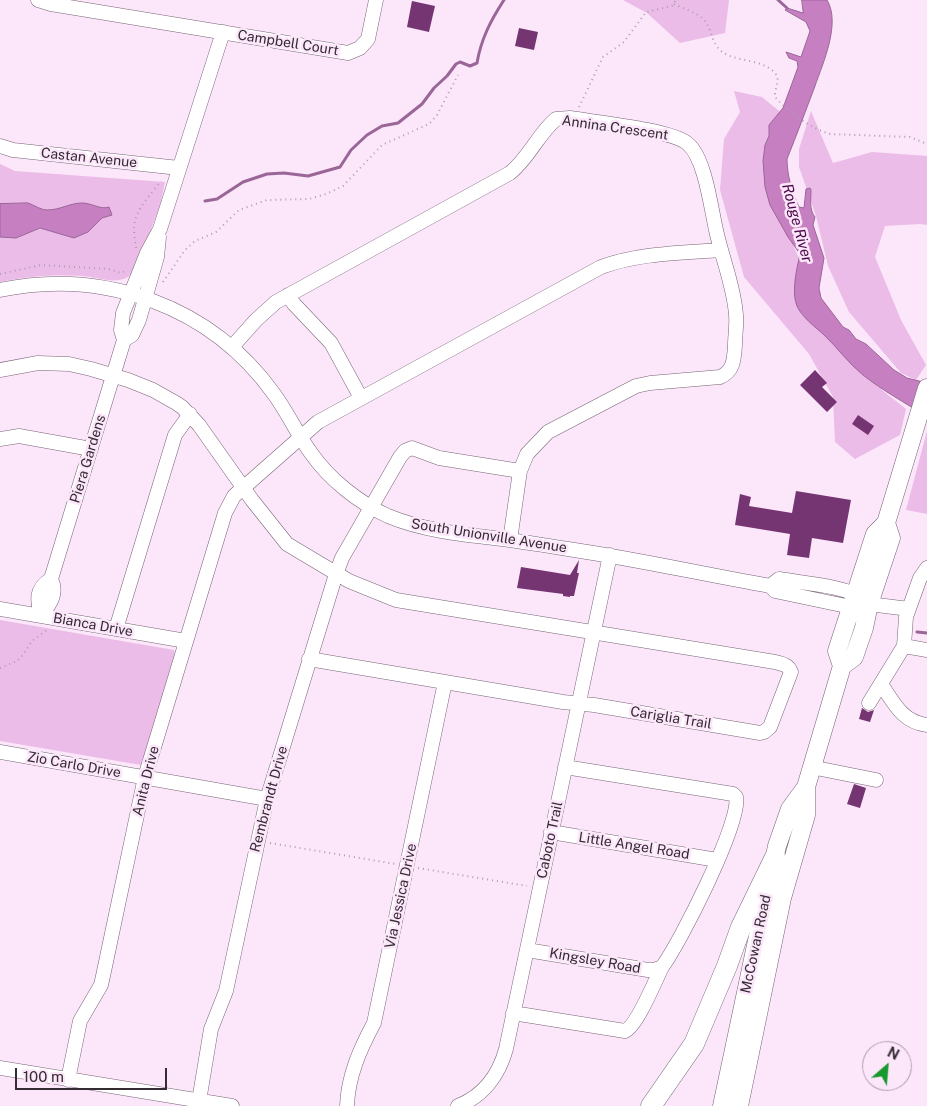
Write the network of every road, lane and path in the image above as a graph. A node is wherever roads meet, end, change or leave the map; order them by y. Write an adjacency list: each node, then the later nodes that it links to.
1 (38, 0): 5 (street, Campbell Court)
2 (376, 0): 5 (street, Campbell Court)
3 (676, 0): 4 (path)
4 (674, 4): 7 (path); 8 (path)
5 (223, 32): 10 (street, Piera Gardens)
6 (458, 75): 17 (path)
7 (579, 107)
8 (927, 144)
9 (0, 146): 10 (street, Castan Avenue)
10 (179, 168): 12 (street, Piera Gardens)
11 (161, 181): 13 (path)
12 (160, 229): 19 (street, Piera Gardens); 21 (street, Piera Gardens)
13 (136, 249)
14 (720, 250): 20 (street, Annina Crescent); 27 (street); 32 (street)
15 (128, 270): 16 (path)
16 (0, 274)
17 (161, 285)
18 (0, 290): 19 (street, South Unionville Avenue)
19 (131, 293): 21 (street, South Unionville Avenue); 22 (street, Piera Gardens)
20 (288, 295): 23 (street, Annina Crescent); 27 (street)
21 (146, 297): 22 (street, Piera Gardens); 23 (street, South Unionville Avenue)
22 (124, 340): 25 (street, Piera Gardens)
23 (232, 347): 29 (street, South Unionville Avenue)
24 (0, 370): 25 (street)
25 (113, 375): 28 (street); 31 (street, Piera Gardens)
26 (927, 388): 39 (main road, McCowan Road)
27 (361, 398): 29 (street)
28 (190, 414): 33 (street); 43 (street)
29 (301, 437): 33 (street); 34 (street, South Unionville Avenue)
30 (0, 439): 31 (street)
31 (91, 449): 42 (street, Piera Gardens)
32 (520, 471): 34 (street, Rembrandt Drive); 35 (street)
33 (244, 488): 38 (street); 45 (street, Anita Drive)
34 (371, 508): 35 (street, South Unionville Avenue); 38 (street, Rembrandt Drive)
35 (510, 540): 36 (street, South Unionville Avenue)
36 (610, 555): 39 (street, South Unionville Avenue); 44 (street, Caboto Trail)
37 (927, 568): 41 (street)
38 (336, 574): 44 (street); 48 (street, Rembrandt Drive)
39 (859, 601): 41 (street, South Unionville Avenue); 57 (main road, McCowan Road)
40 (0, 609): 42 (street, Bianca Drive)
41 (909, 610): 46 (street)
42 (46, 622): 43 (street, Bianca Drive); 49 (path)
43 (116, 629): 45 (street, Bianca Drive)
44 (593, 632): 53 (street, Caboto Trail); 53 (street, Cariglia Trail)
45 (186, 641): 58 (street, Anita Drive)
46 (904, 646): 47 (street); 51 (street)
47 (927, 650)
48 (310, 659): 50 (street, Cariglia Trail); 61 (street, Rembrandt Drive)
49 (0, 668)
50 (445, 682): 53 (street, Cariglia Trail); 72 (street, Via Jessica Drive)
51 (881, 684): 52 (street); 54 (street)
52 (869, 703)
53 (579, 704): 56 (street, Caboto Trail)
54 (927, 725)
55 (0, 752): 58 (street, Zio Carlo Drive)
56 (565, 767): 62 (street, Caboto Trail); 64 (street, Kingsley Road)
57 (811, 767): 59 (street); 60 (main road, McCowan Road)
58 (145, 777): 61 (street, Zio Carlo Drive); 69 (street, Anita Drive)
59 (876, 780)
60 (806, 787): 63 (main road, McCowan Road); 76 (main road, McCowan Road)
61 (267, 799): 70 (street, Rembrandt Drive)
62 (551, 832): 64 (street, Little Angel Road); 65 (street, Caboto Trail)
63 (775, 858): 74 (highway); 75 (main road, McCowan Road)
64 (717, 860): 66 (street, Kingsley Road)
65 (527, 950): 66 (street, Kingsley Road); 67 (street, Caboto Trail)
66 (662, 967): 67 (street)
67 (513, 1013): 73 (street, Caboto Trail)
68 (0, 1068): 69 (street)
69 (68, 1080): 70 (street)
70 (199, 1101): 71 (street)
71 (232, 1106)
72 (347, 1106)
73 (458, 1106)
74 (651, 1106)
75 (722, 1106)
76 (738, 1106)

